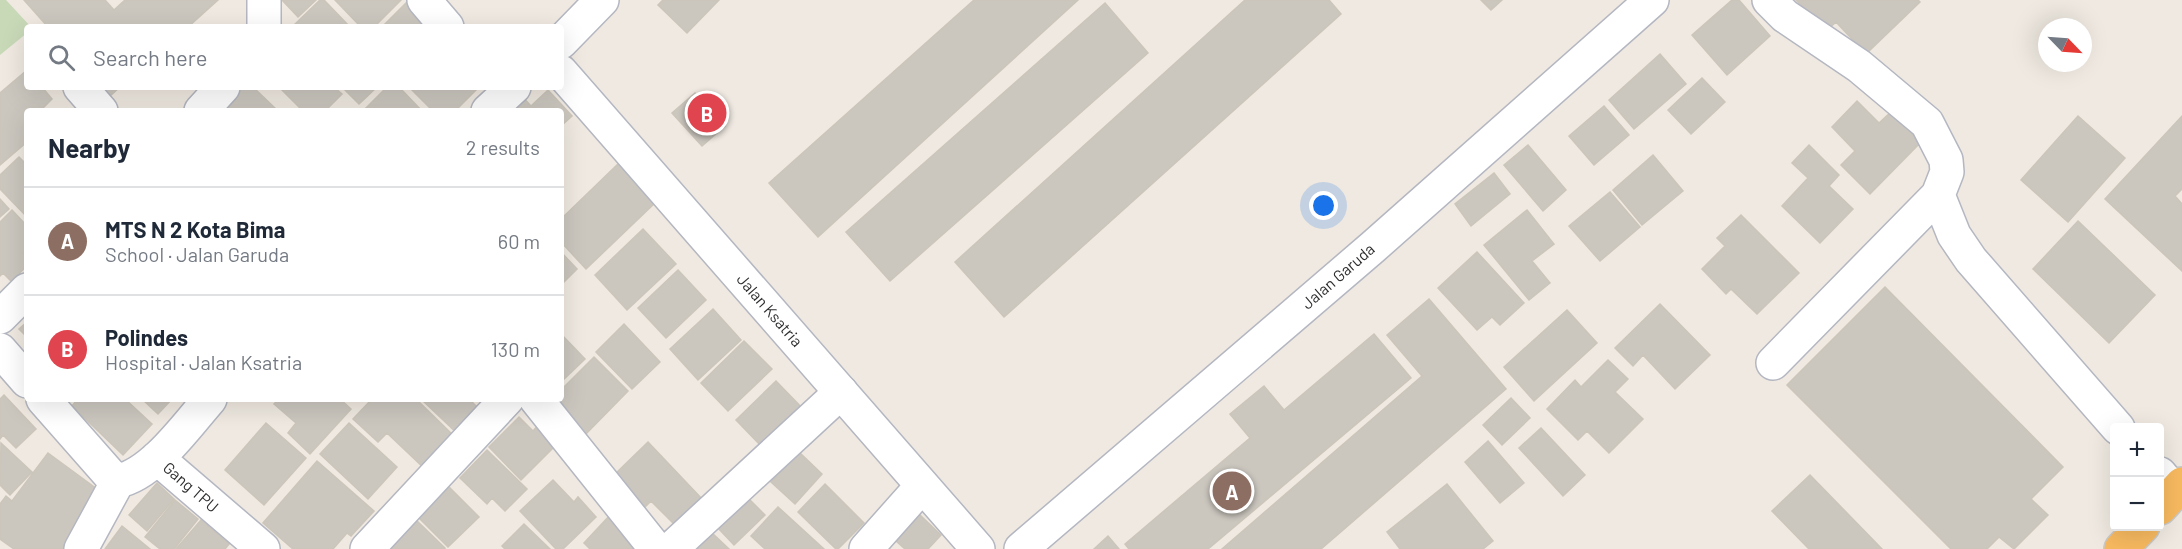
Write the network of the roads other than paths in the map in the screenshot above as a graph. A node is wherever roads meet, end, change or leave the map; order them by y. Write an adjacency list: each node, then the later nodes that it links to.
1 (264, 0): 6 (street)
2 (424, 0): 7 (street)
3 (602, 0): 8 (street)
4 (1652, 0): 37 (street, Jalan Garuda)
5 (1769, 0): 14 (street)
6 (264, 24)
7 (444, 24)
8 (564, 39)
9 (564, 75): 20 (street, Jalan Ksatria)
10 (83, 90): 12 (street)
11 (220, 90): 13 (street)
12 (98, 108)
13 (204, 108)
14 (1938, 195): 18 (street); 25 (street)
15 (24, 293): 16 (street)
16 (0, 317)
17 (0, 350): 19 (street)
18 (1773, 363)
19 (24, 378)
20 (841, 392): 28 (street, Jalan Ksatria); 34 (street)
21 (46, 402): 27 (street)
22 (207, 402): 26 (street)
23 (504, 402): 32 (street)
24 (538, 402): 33 (street)
25 (2114, 423)
26 (157, 458): 27 (street, Gang TPU); 31 (street, Gang TPU)
27 (118, 481): 30 (street)
28 (921, 486): 35 (street); 36 (street, Jalan Ksatria)
29 (2138, 531): 38 (highway)
30 (81, 549)
31 (263, 549)
32 (367, 549)
33 (656, 549)
34 (671, 549)
35 (866, 549)
36 (978, 549)
37 (1021, 549)
38 (2121, 549)

